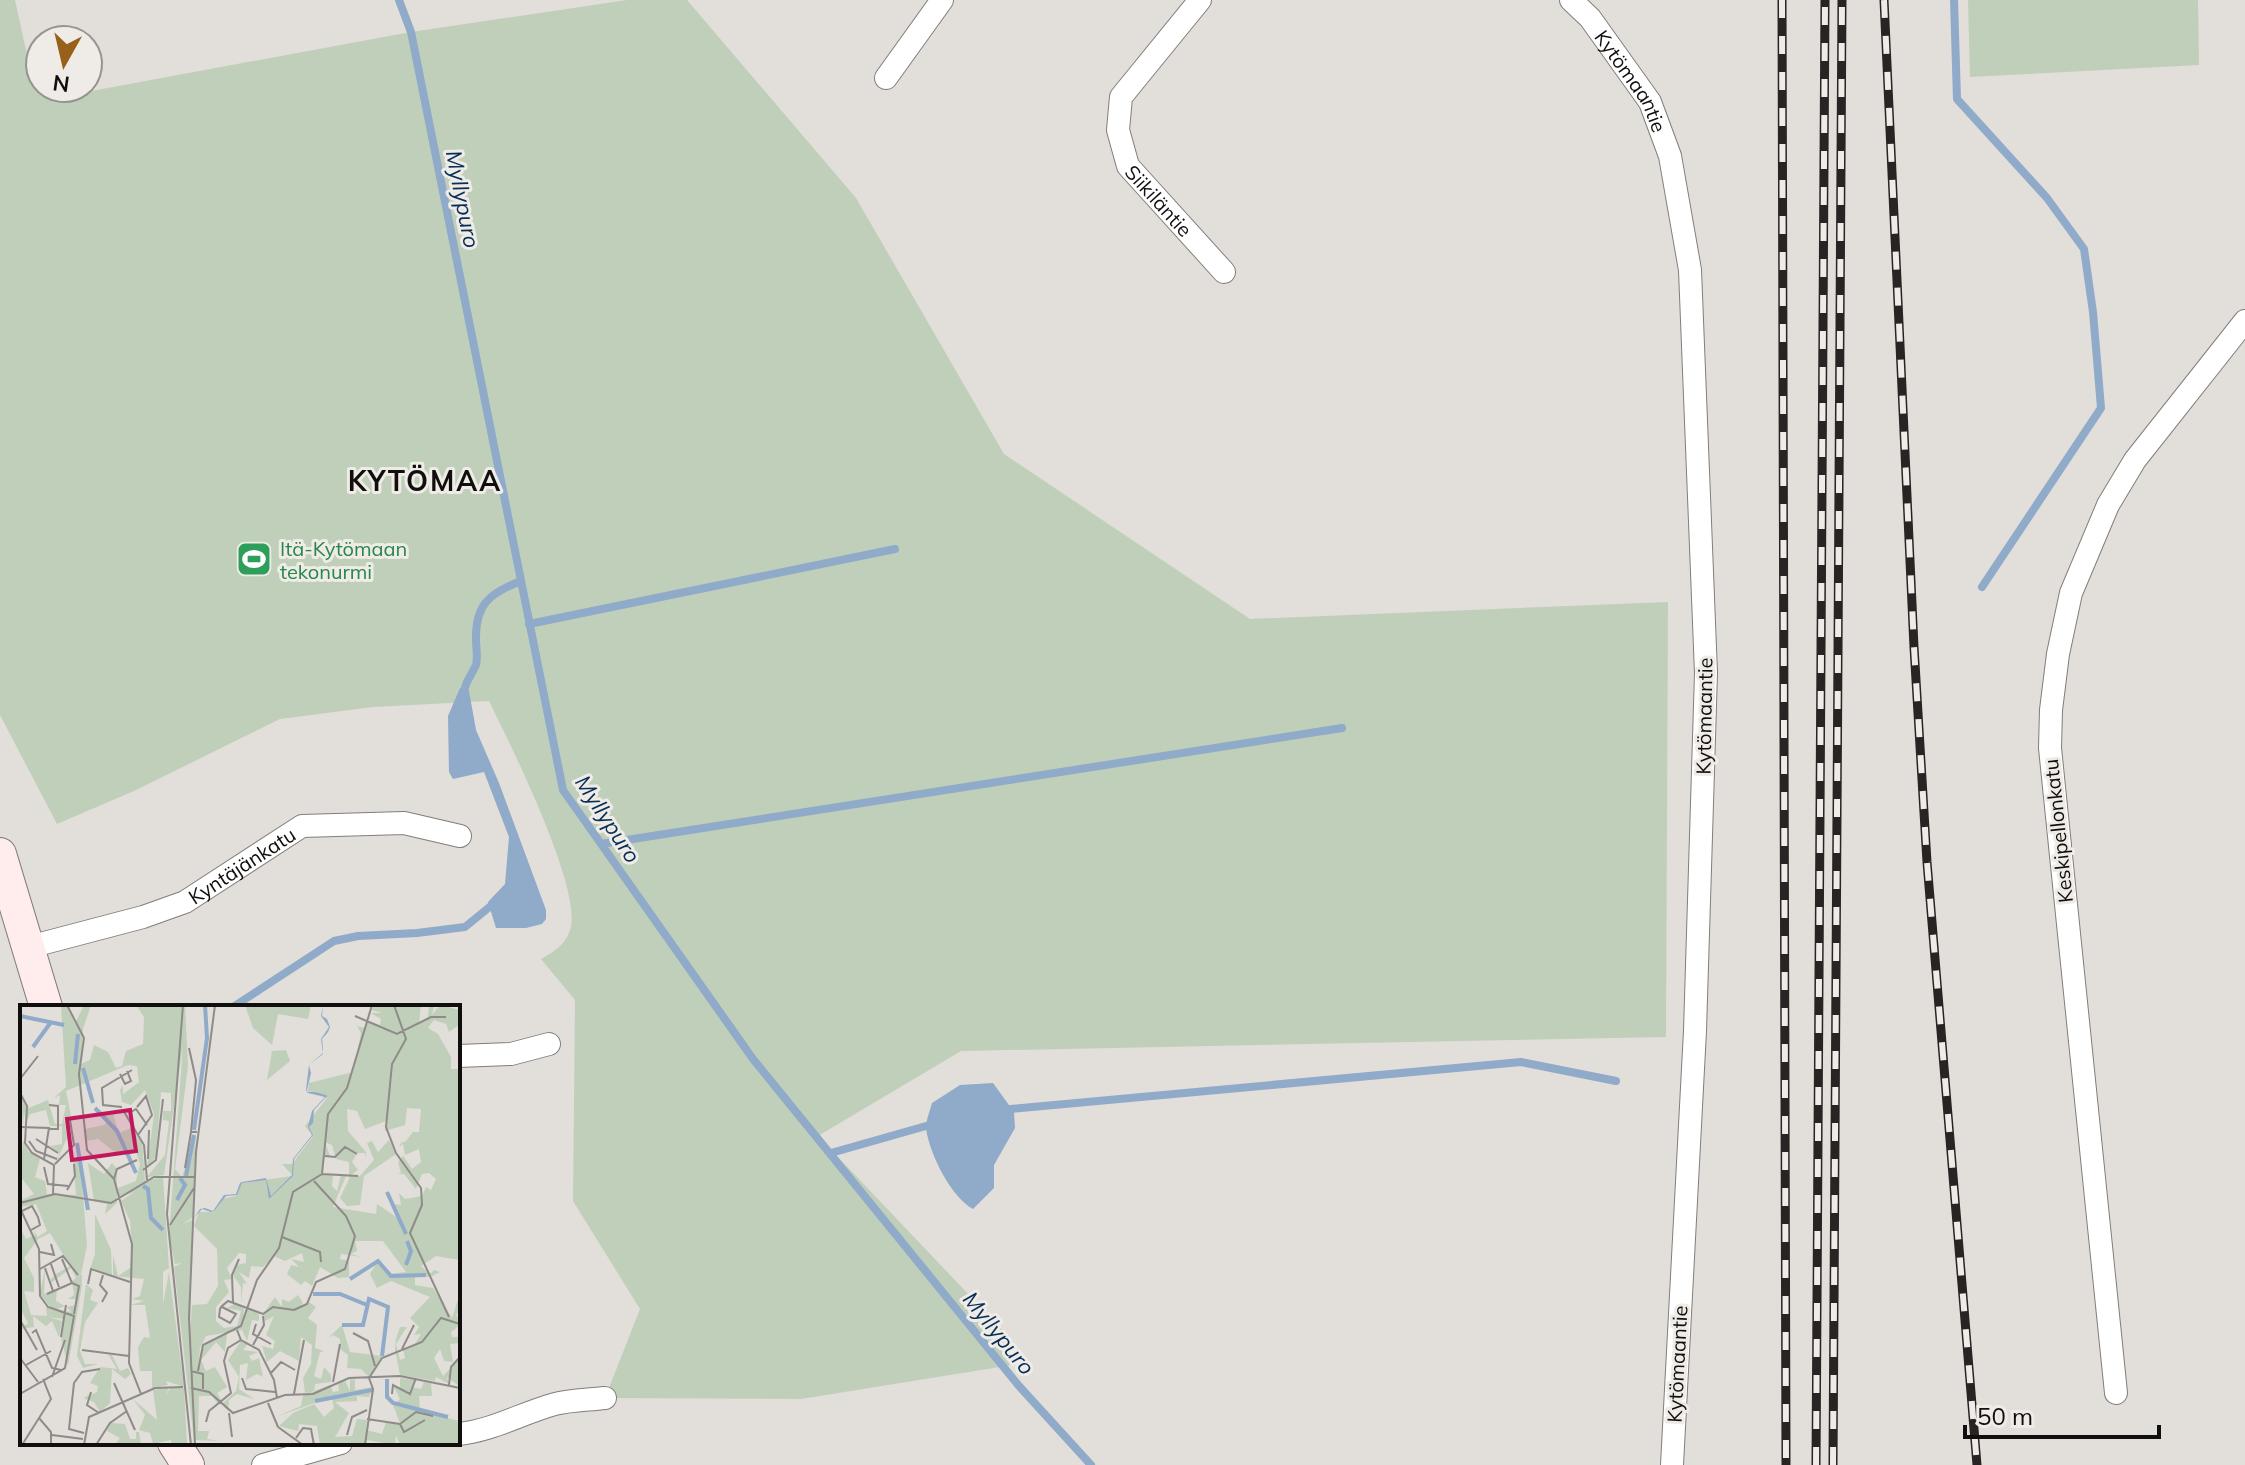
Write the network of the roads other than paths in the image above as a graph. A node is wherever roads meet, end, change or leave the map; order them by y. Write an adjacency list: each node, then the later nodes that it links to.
1 (942, 0): 4 (street)
2 (1200, 0): 5 (street, Siikiläntie)
3 (1571, 0): 20 (street, Kytömaantie)
4 (886, 78)
5 (1224, 272)
6 (2245, 321): 13 (street, Keskipellonkatu)
7 (460, 836): 9 (street, Kyntäjänkatu)
8 (0, 854): 9 (street)
9 (29, 947): 10 (street)
10 (45, 1005)
11 (549, 1044): 12 (street)
12 (460, 1056)
13 (2116, 1393)
14 (605, 1398): 15 (street)
15 (460, 1434)
16 (175, 1445): 18 (street)
17 (334, 1445): 19 (street)
18 (188, 1465)
19 (263, 1465)
20 (1672, 1465)

